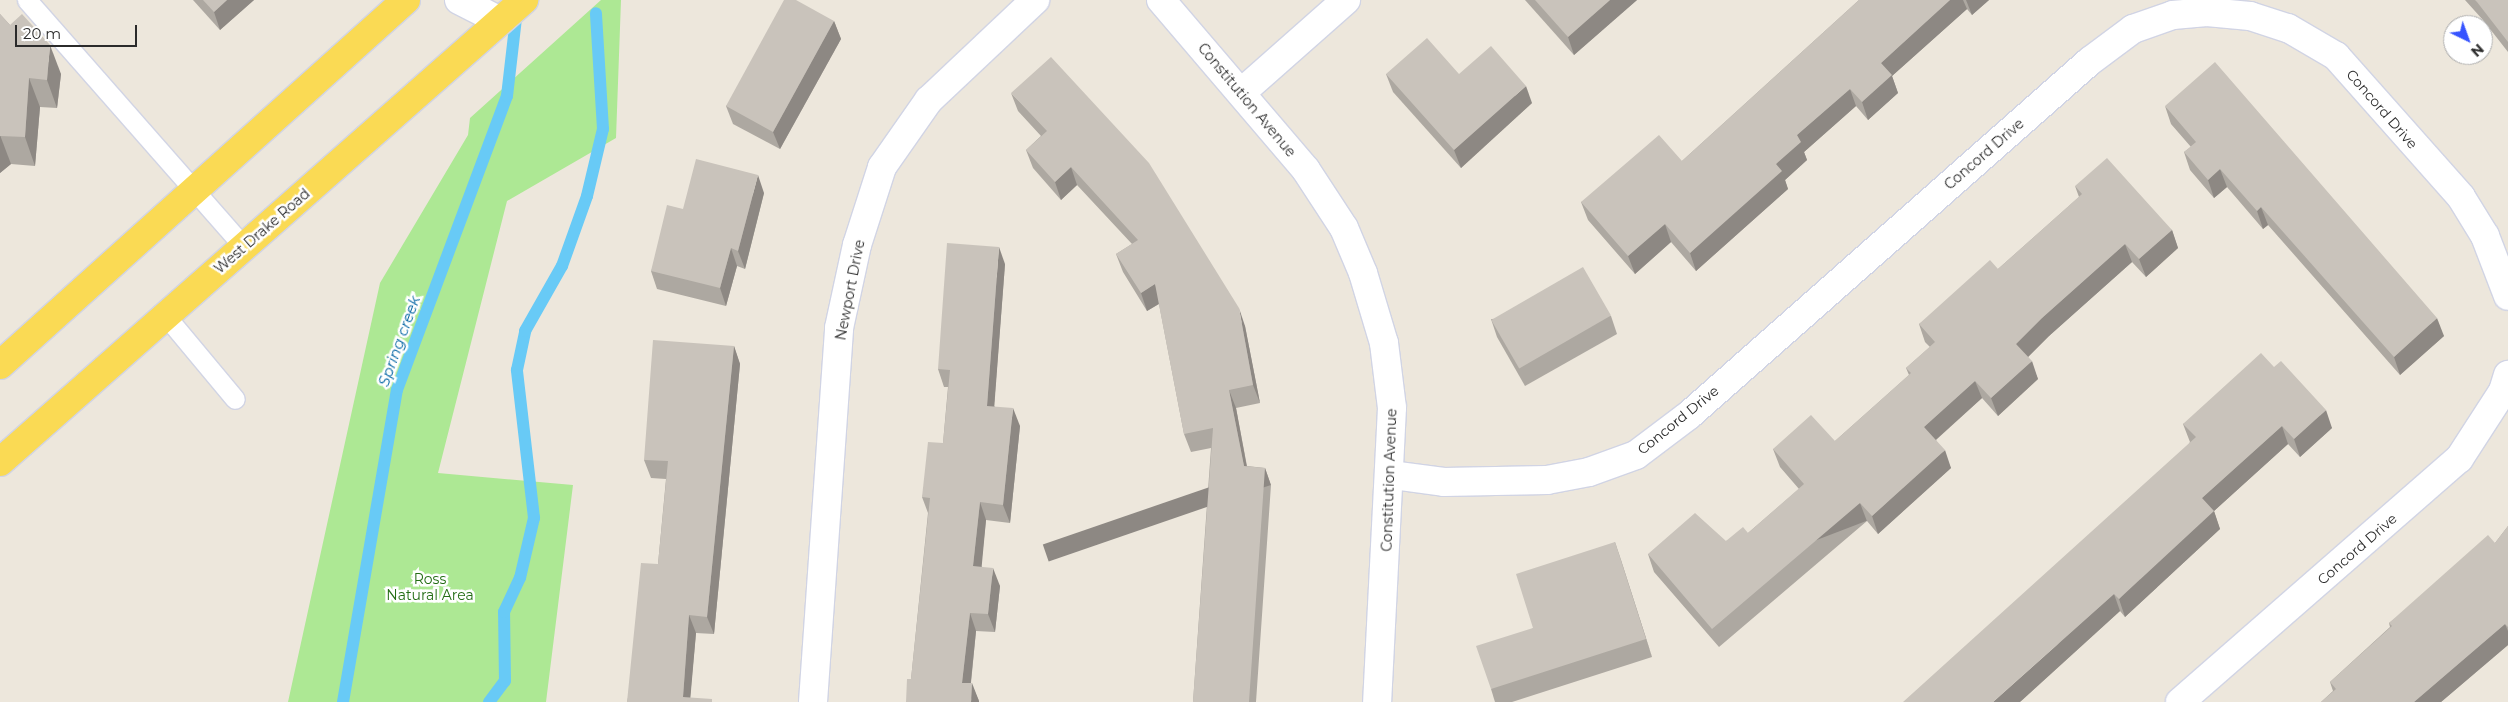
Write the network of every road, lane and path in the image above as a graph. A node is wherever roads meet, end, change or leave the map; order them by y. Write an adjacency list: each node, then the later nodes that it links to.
1 (27, 0): 10 (lane)
2 (406, 0): 10 (main road)
3 (459, 0): 8 (street)
4 (524, 0): 8 (main road, West Drake Road)
5 (1035, 0): 19 (street, Newport Drive)
6 (1161, 0): 9 (street, Constitution Avenue)
7 (1346, 0): 9 (street)
8 (500, 21): 11 (main road, West Drake Road)
9 (1242, 92): 18 (street, Constitution Avenue)
10 (197, 191): 11 (lane); 14 (main road)
11 (244, 247): 13 (main road, West Drake Road)
12 (2508, 296): 18 (street, Concord Drive)
13 (165, 315): 16 (lane); 17 (main road, West Drake Road)
14 (0, 365)
15 (2508, 375): 21 (street, Concord Drive)
16 (235, 398)
17 (0, 462)
18 (1392, 475): 20 (street, Constitution Avenue)
19 (813, 702)
20 (1377, 702)
21 (2180, 702)

